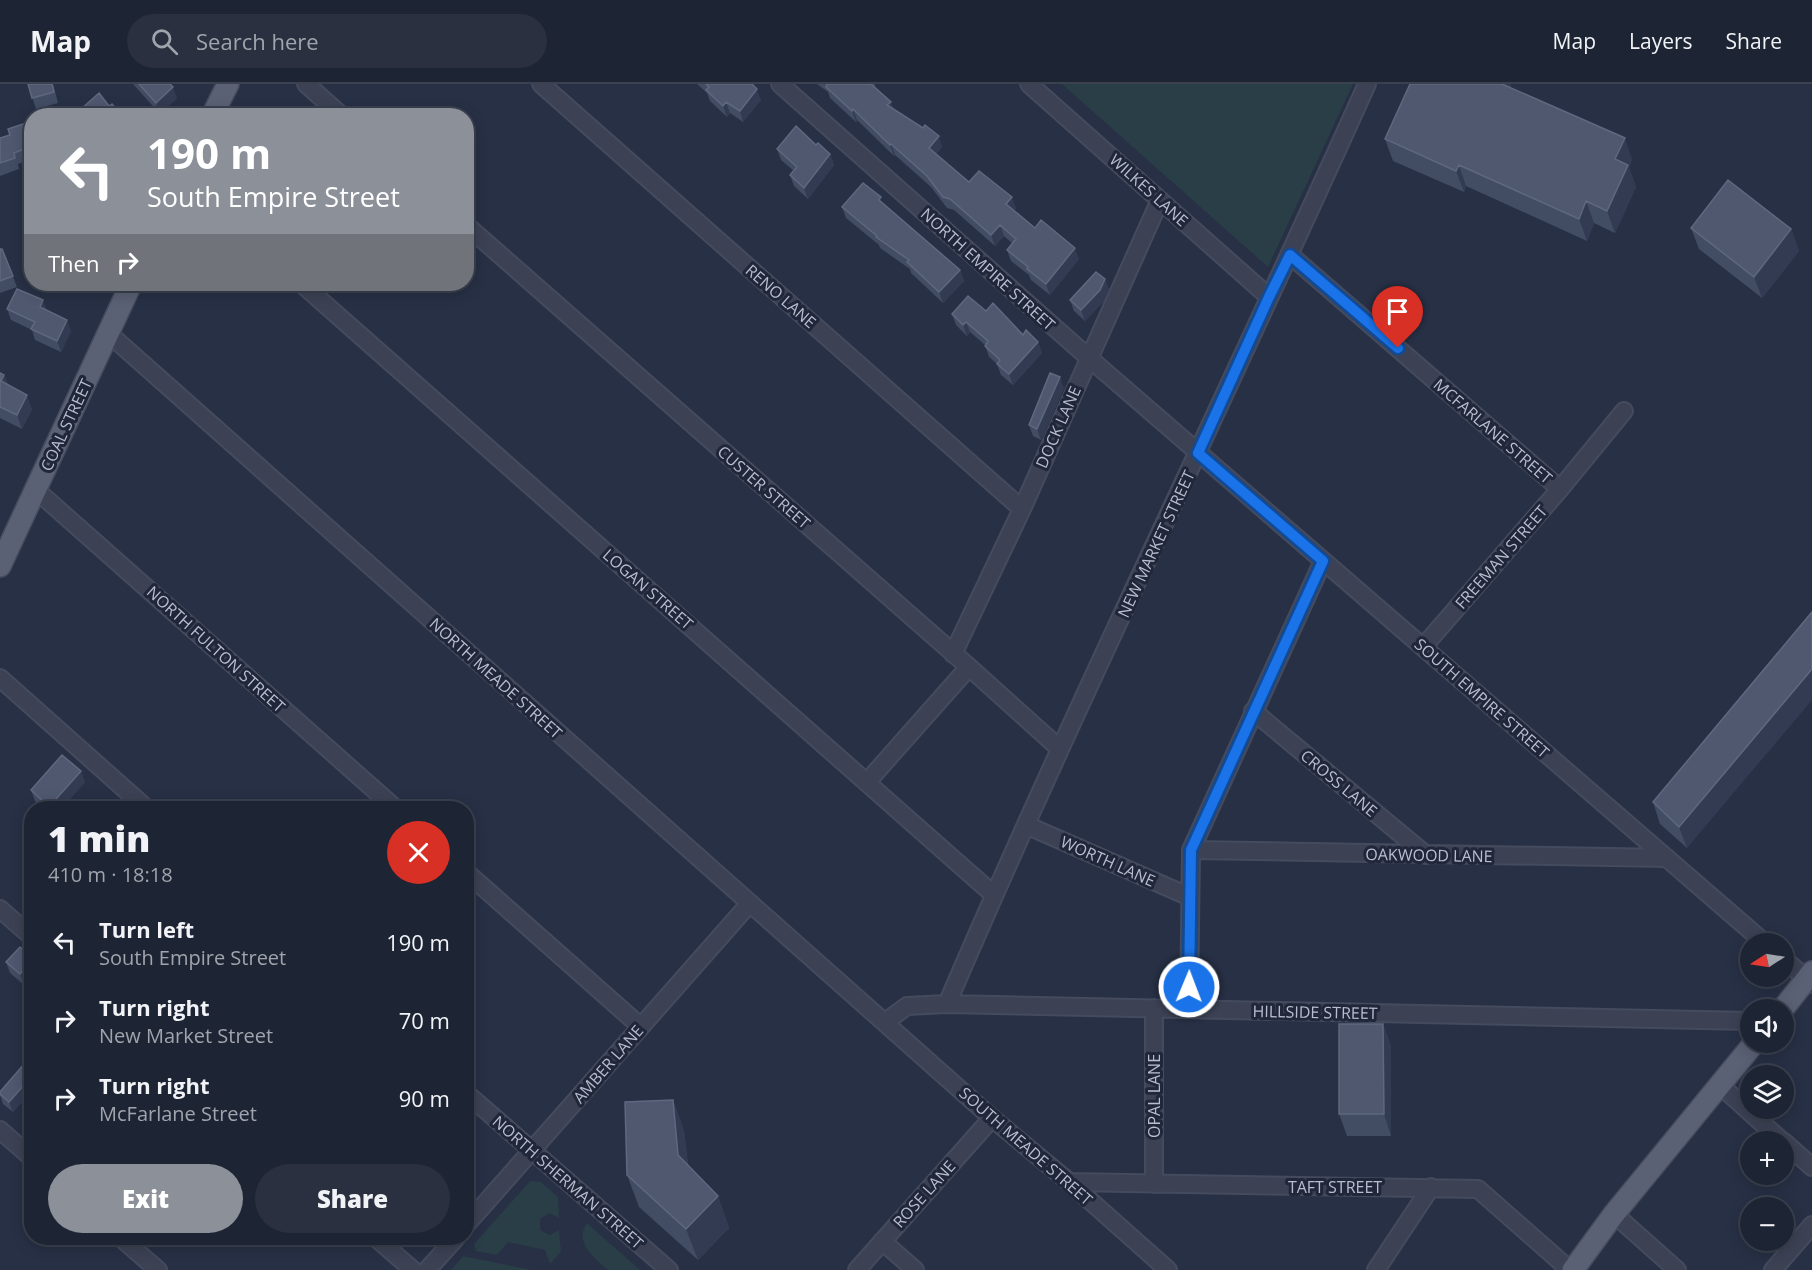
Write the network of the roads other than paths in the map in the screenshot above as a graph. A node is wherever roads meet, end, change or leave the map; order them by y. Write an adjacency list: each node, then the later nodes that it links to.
1 (228, 84): 7 (main road)
2 (306, 84): 8 (street)
3 (541, 84): 21 (street, RENO LANE)
4 (780, 84): 16 (street, NORTH EMPIRE STREET)
5 (1029, 84): 9 (street, WILKES LANE)
6 (1367, 84): 11 (street, NEW MARKET STREET)
7 (216, 108)
8 (333, 108)
9 (1160, 200): 14 (street, WILKES LANE); 16 (street, DOCK LANE)
10 (474, 232): 25 (street, CUSTER STREET)
11 (1290, 255): 14 (street, NEW MARKET STREET); 19 (street, MCFARLANE STREET)
12 (128, 291): 15 (main road, COAL STREET)
13 (310, 291): 30 (street, LOGAN STREET)
14 (1269, 297): 18 (street, NEW MARKET STREET)
15 (108, 333): 20 (main road, COAL STREET); 40 (street, NORTH MEADE STREET)
16 (1089, 358): 18 (street, NORTH EMPIRE STREET); 21 (street, DOCK LANE)
17 (1624, 411): 19 (street, FREEMAN STREET)
18 (1198, 453): 22 (street, SOUTH EMPIRE STREET); 29 (street, NEW MARKET STREET)
19 (1560, 489): 24 (street, FREEMAN STREET)
20 (36, 490): 23 (main road, COAL STREET); 32 (street, NORTH FULTON STREET)
21 (1022, 509): 25 (street, DOCK LANE)
22 (1323, 561): 24 (street, SOUTH EMPIRE STREET); 28 (street)
23 (0, 567)
24 (1424, 647): 36 (street, SOUTH EMPIRE STREET)
25 (953, 654): 26 (street, CUSTER STREET)
26 (969, 667): 29 (street, CUSTER STREET); 30 (street)
27 (0, 678): 31 (street)
28 (1253, 711): 34 (street); 35 (street, CROSS LANE)
29 (1060, 749): 33 (street, NEW MARKET STREET)
30 (867, 782): 38 (street, LOGAN STREET)
31 (138, 801)
32 (387, 801)
33 (1026, 825): 38 (street, NEW MARKET STREET); 39 (street, WORTH LANE)
34 (1191, 850): 35 (street, OAKWOOD LANE); 39 (street)
35 (1426, 855): 36 (street, OAKWOOD LANE)
36 (1667, 858): 43 (street, SOUTH EMPIRE STREET)
37 (474, 879): 52 (street)
38 (994, 895): 47 (street, NEW MARKET STREET)
39 (1190, 897): 49 (street)
40 (750, 903): 51 (street, NORTH MEADE STREET); 52 (street, AMBER LANE)
41 (0, 909): 42 (street)
42 (24, 930)
43 (1753, 933)
44 (1794, 966): 45 (street)
45 (1810, 978): 46 (main road)
46 (1792, 999)
47 (947, 1004): 48 (street, HILLSIDE STREET); 51 (street, HILLSIDE STREET)
48 (1154, 1008): 49 (street, HILLSIDE STREET); 64 (street, OPAL LANE)
49 (1189, 1009): 50 (street, HILLSIDE STREET)
50 (1740, 1021)
51 (885, 1022): 56 (street, SOUTH MEADE STREET)
52 (640, 1026): 60 (street, AMBER LANE)
53 (1746, 1053): 54 (main road)
54 (1721, 1086): 58 (street); 66 (main road)
55 (474, 1100): 60 (street, NORTH SHERMAN STREET)
56 (992, 1118): 63 (street, SOUTH MEADE STREET); 69 (street, ROSE LANE)
57 (0, 1130): 59 (street)
58 (1771, 1131)
59 (24, 1151)
60 (532, 1151): 67 (street, AMBER LANE); 76 (street, NORTH SHERMAN STREET)
61 (1794, 1151): 62 (street)
62 (1812, 1167)
63 (1069, 1182): 64 (street, TAFT STREET); 79 (street, SOUTH MEADE STREET)
64 (1154, 1184): 65 (street, TAFT STREET)
65 (1431, 1187): 80 (street); 81 (street, TAFT STREET)
66 (1614, 1214): 81 (main road); 82 (street)
67 (474, 1216)
68 (1812, 1225): 83 (street)
69 (882, 1241): 77 (street, ROSE LANE); 78 (street)
70 (129, 1245): 73 (street)
71 (384, 1245): 74 (street)
72 (450, 1245): 75 (street)
73 (158, 1270)
74 (413, 1270)
75 (427, 1270)
76 (669, 1270)
77 (857, 1270)
78 (915, 1270)
79 (1168, 1270)
80 (1376, 1270)
81 (1571, 1270)
82 (1677, 1270)
83 (1773, 1270)

